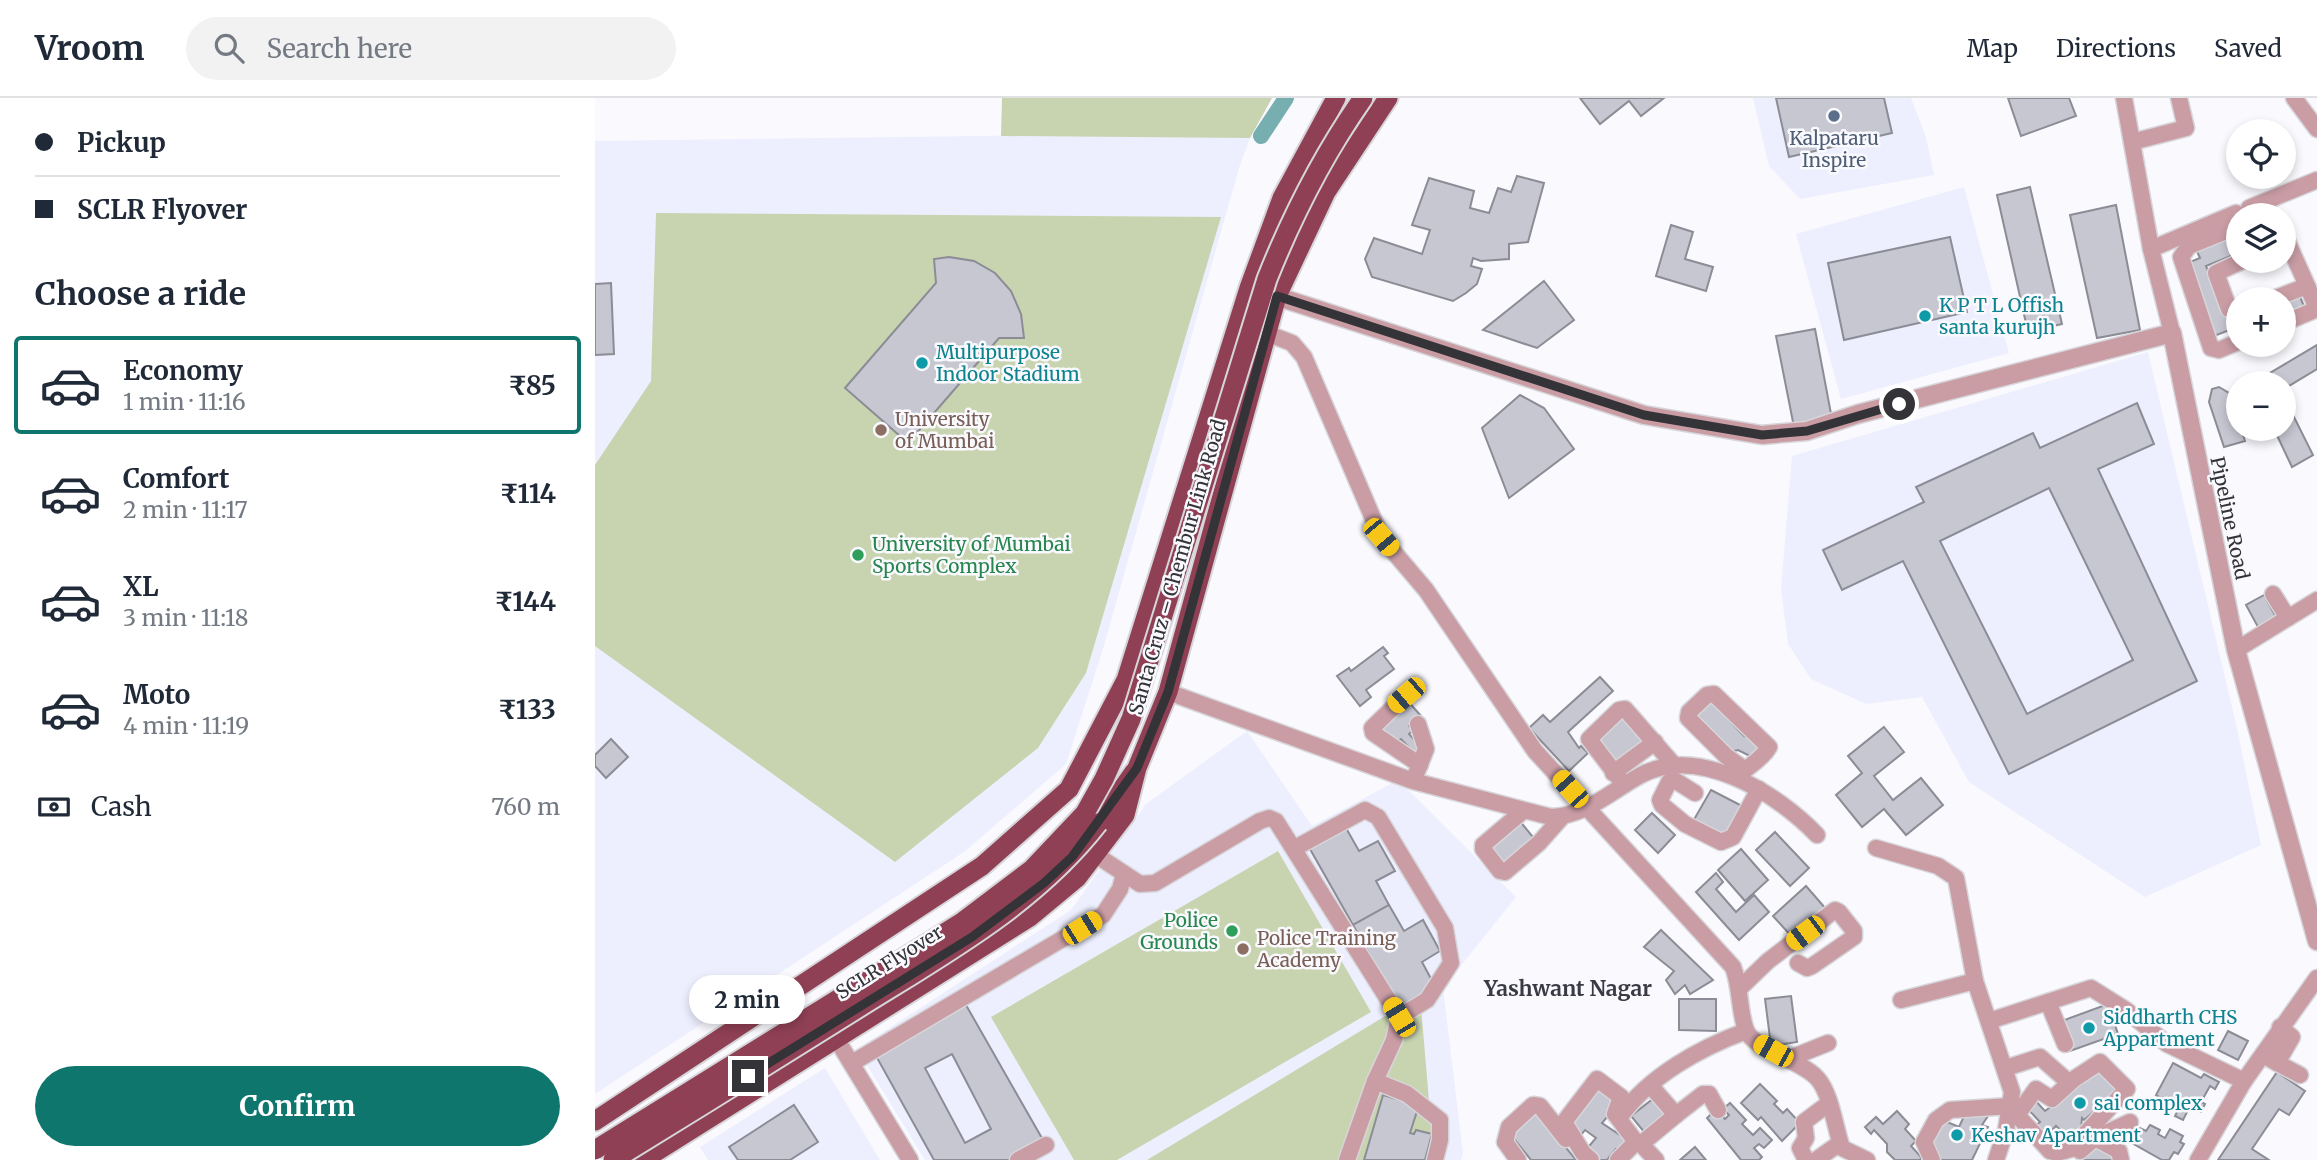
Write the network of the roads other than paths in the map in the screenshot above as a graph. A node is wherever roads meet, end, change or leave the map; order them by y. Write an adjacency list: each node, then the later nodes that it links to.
1 (1336, 98): 17 (highway, Santa Cruz – Chembur Link Road)
2 (1363, 98): 88 (highway, bridge)
3 (1388, 98): 19 (highway, Santa Cruz – Chembur Link Road)
4 (2124, 98): 8 (street, Pipeline Road)
5 (2179, 98): 8 (street)
6 (2294, 98): 7 (street)
7 (2317, 130)
8 (2132, 142): 13 (street, Pipeline Road)
9 (2317, 180): 10 (street)
10 (2268, 203)
11 (2226, 222): 13 (street)
12 (2226, 225): 25 (street)
13 (2151, 249): 24 (street, Pipeline Road)
14 (2296, 263): 16 (street)
15 (2226, 268): 20 (street)
16 (2307, 286): 18 (street); 21 (street)
17 (1249, 288): 19 (street); 75 (highway, Santa Cruz – Chembur Link Road)
18 (2296, 290)
19 (1277, 296): 23 (highway, Santa Cruz – Chembur Link Road); 24 (street)
20 (2226, 301)
21 (2317, 308): 22 (street)
22 (2296, 318)
23 (1266, 333): 30 (highway, Santa Cruz – Chembur Link Road); 44 (street)
24 (2172, 333): 29 (street, Pipeline Road)
25 (2226, 348)
26 (2273, 594): 28 (street)
27 (2317, 600): 28 (street)
28 (2288, 618): 29 (street)
29 (2236, 650): 52 (street, Pipeline Road)
30 (1168, 692): 36 (highway, Santa Cruz – Chembur Link Road); 40 (street)
31 (1406, 695): 34 (street)
32 (1418, 724): 34 (street)
33 (1655, 743): 35 (street); 39 (street); 39 (street)
34 (1420, 765): 40 (street)
35 (1674, 765): 37 (street); 38 (street)
36 (1137, 768): 50 (highway, Santa Cruz – Chembur Link Road); 90 (highway, SCLR Flyover, bridge)
37 (1741, 774): 37 (street); 41 (street)
38 (1640, 775): 39 (street); 42 (street)
39 (1619, 779): 44 (street)
40 (1413, 781): 45 (street)
41 (1759, 789): 42 (street); 47 (street)
42 (1663, 792): 43 (street)
43 (1695, 793)
44 (1587, 808): 46 (street); 56 (street)
45 (1523, 811): 46 (street); 46 (street)
46 (1562, 817)
47 (1817, 835)
48 (1295, 848): 51 (street); 59 (street); 59 (street)
49 (1876, 848): 55 (street)
50 (1096, 855): 51 (street); 63 (highway, Santa Cruz – Chembur Link Road)
51 (1124, 874): 68 (street)
52 (2317, 942)
53 (1798, 963): 56 (street)
54 (2317, 978): 61 (street)
55 (1975, 981): 57 (street); 60 (street)
56 (1741, 987): 62 (street)
57 (1901, 1000)
58 (2048, 1002): 60 (street); 65 (street); 74 (street)
59 (1399, 1017): 73 (street)
60 (1989, 1021): 70 (street)
61 (2280, 1027): 66 (street); 69 (street)
62 (1746, 1031): 67 (street); 76 (street)
63 (837, 1040): 68 (street); 84 (highway, Santa Cruz – Chembur Link Road)
64 (1828, 1043): 67 (street)
65 (2065, 1044)
66 (2262, 1054): 69 (street); 74 (street)
67 (1789, 1059): 78 (street)
68 (852, 1063): 92 (street)
69 (2277, 1063): 71 (street)
70 (2006, 1068): 72 (street); 80 (street)
71 (2300, 1075)
72 (2065, 1079)
73 (1375, 1081): 94 (street); 95 (street)
74 (2244, 1081): 109 (street)
75 (652, 1083): 82 (highway, Santa Cruz – Chembur Link Road); 84 (highway)
76 (1650, 1085): 77 (street); 81 (street)
77 (1629, 1098): 98 (street); 99 (street)
78 (1828, 1104): 86 (street); 102 (street)
79 (1719, 1110): 81 (street)
80 (2012, 1111): 80 (street); 105 (street); 106 (street)
81 (1676, 1115): 89 (street)
82 (595, 1121)
83 (2130, 1122): 85 (street)
84 (685, 1134): 91 (highway, Santa Cruz – Chembur Link Road)
85 (2095, 1138): 107 (street); 108 (street)
86 (1840, 1143): 103 (street); 104 (street)
87 (1046, 1145): 93 (street)
88 (595, 1150)
89 (1642, 1151): 100 (street); 101 (street)
90 (613, 1160)
91 (643, 1160)
92 (910, 1160)
93 (1019, 1160)
94 (1347, 1160)
95 (1435, 1160)
96 (1518, 1160): 97 (street)
97 (1583, 1160)
98 (1591, 1160)
99 (1618, 1160)
100 (1625, 1160)
101 (1656, 1160)
102 (1806, 1160)
103 (1816, 1160)
104 (1867, 1160)
105 (1932, 1160)
106 (1996, 1160)
107 (2055, 1160)
108 (2121, 1160)
109 (2198, 1160)

